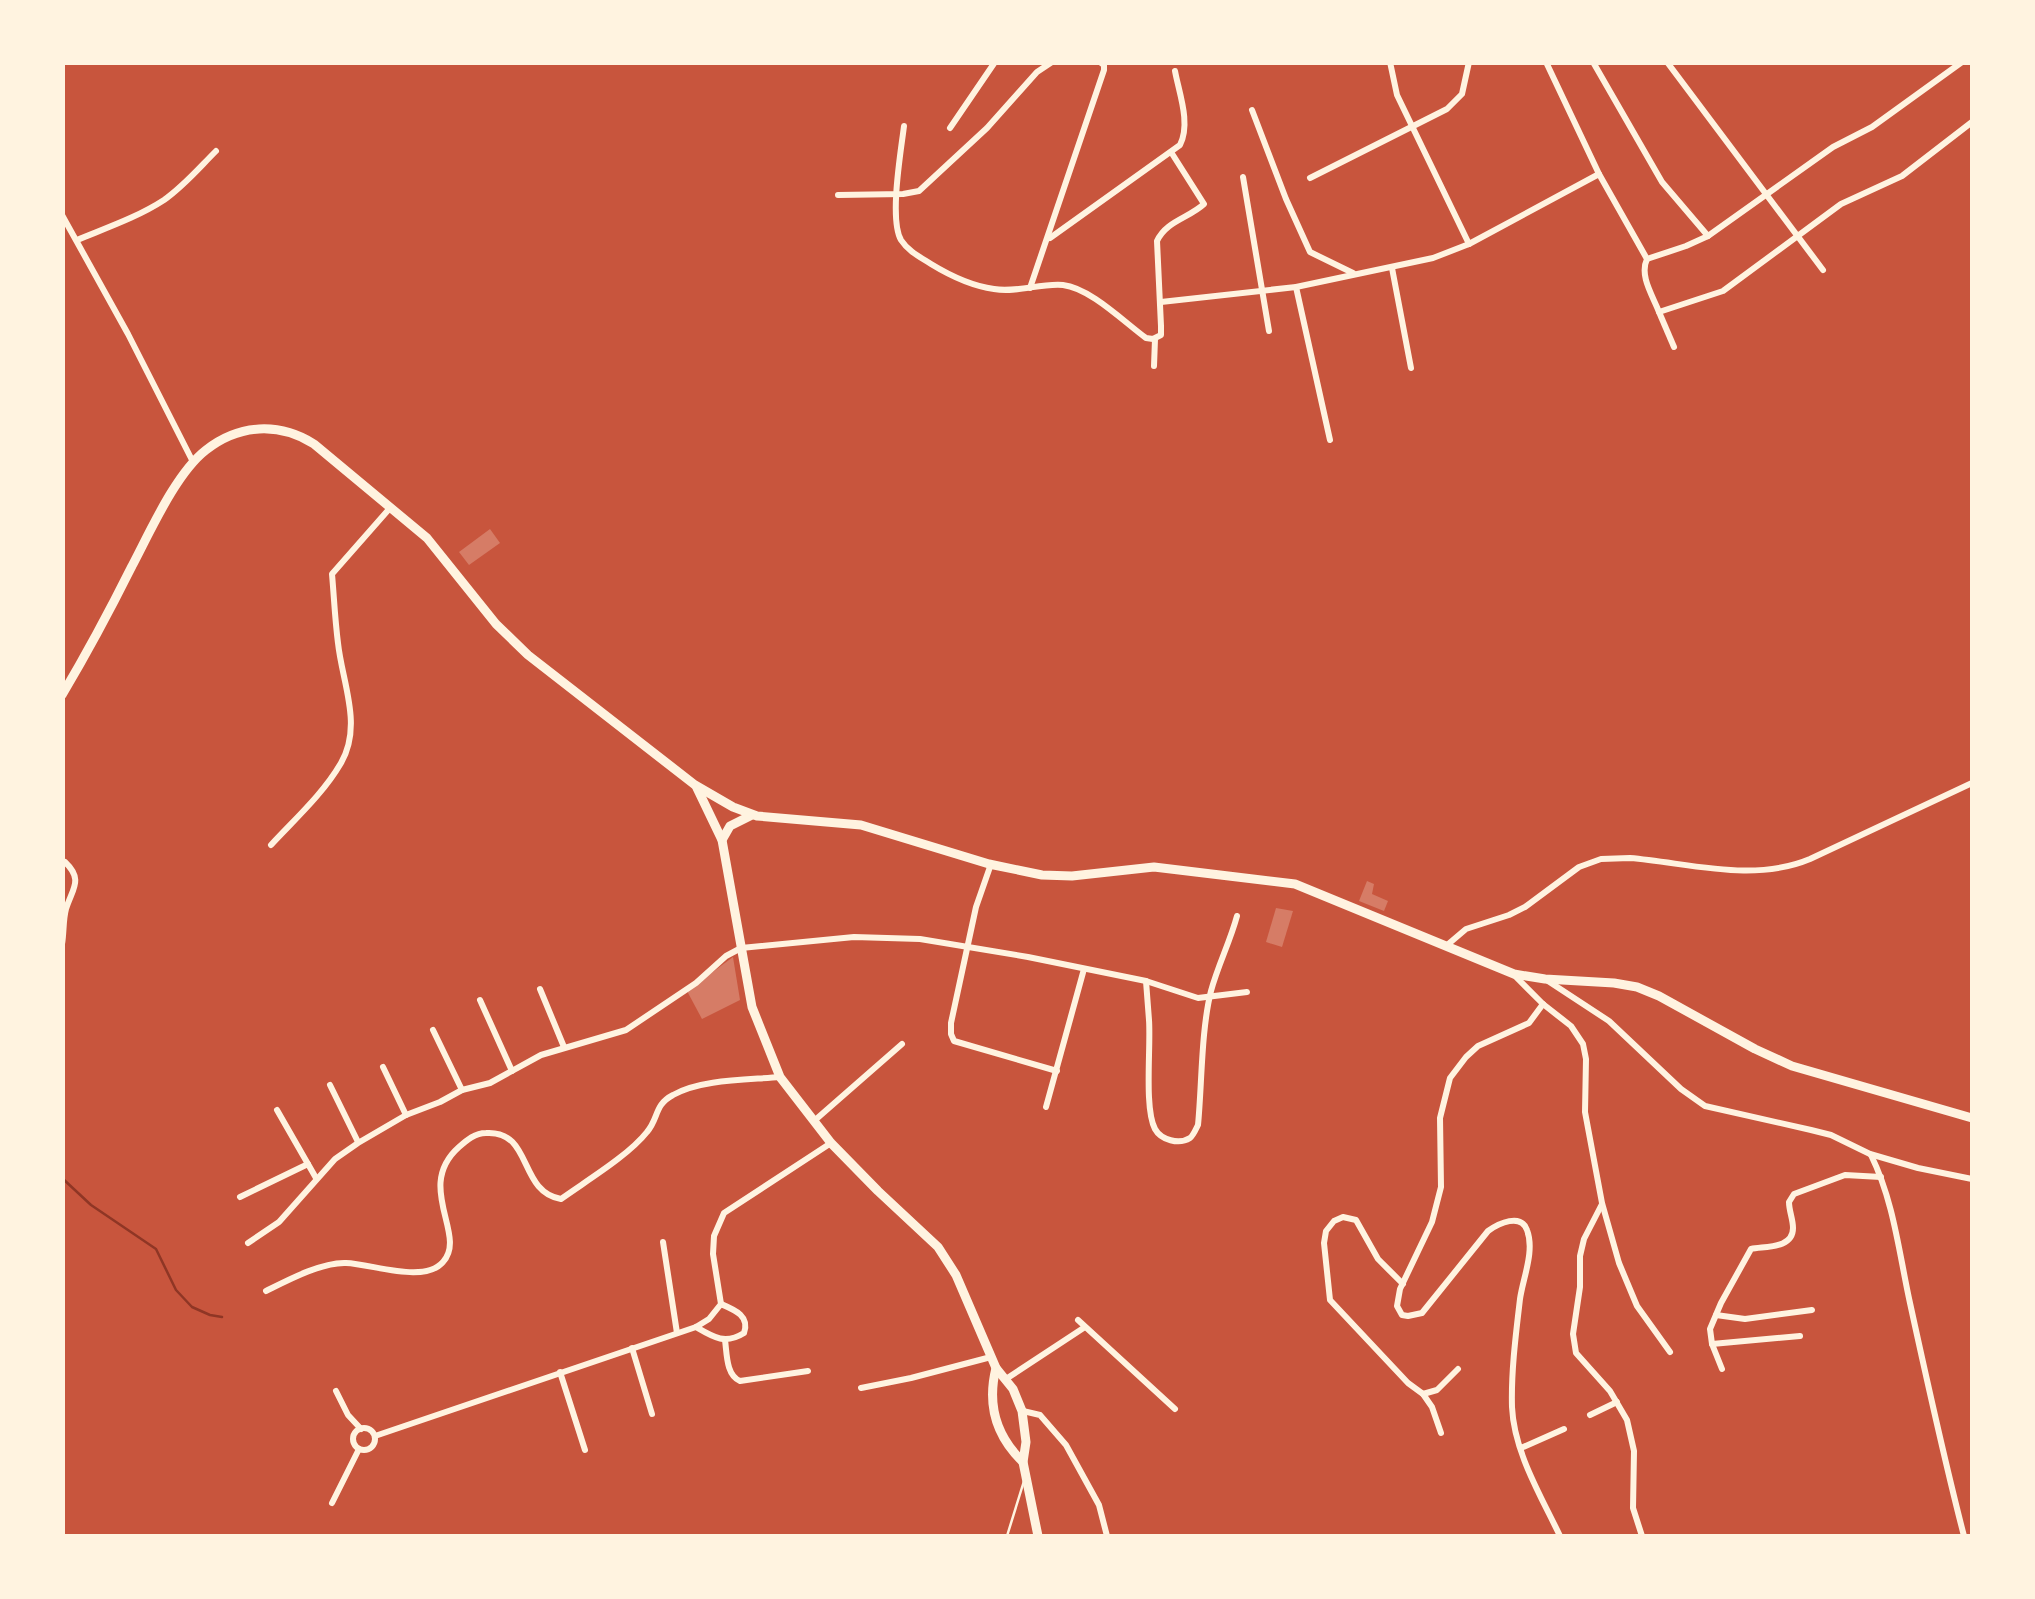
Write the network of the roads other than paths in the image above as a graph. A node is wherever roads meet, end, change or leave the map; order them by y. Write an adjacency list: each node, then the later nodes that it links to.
1 (995, 62): 15 (street)
2 (1052, 62): 22 (street)
3 (1100, 62): 27 (street)
4 (1390, 62): 14 (street)
5 (1469, 62): 14 (street)
6 (1546, 62): 18 (street)
7 (1593, 62): 26 (street)
8 (1667, 62): 21 (street)
9 (1962, 62): 21 (street)
10 (1175, 71): 17 (street)
11 (1252, 110): 34 (street)
12 (1972, 122): 28 (street)
13 (904, 126): 22 (street)
14 (1413, 127): 20 (street); 30 (street)
15 (950, 128)
16 (216, 151): 29 (street)
17 (1171, 152): 27 (street); 38 (street)
18 (1599, 174): 30 (street); 31 (street)
19 (1243, 177): 37 (street)
20 (1310, 178)
21 (1766, 193): 26 (street); 28 (street)
22 (897, 194): 23 (street); 36 (street)
23 (838, 195)
24 (62, 215): 25 (street)
25 (67, 229): 29 (street)
26 (1708, 236): 31 (street)
27 (1048, 238): 36 (street)
28 (1797, 238): 33 (street); 39 (street)
29 (77, 240): 46 (street)
30 (1468, 244): 32 (street)
31 (1648, 259): 39 (street)
32 (1392, 268): 34 (street); 44 (street)
33 (1822, 270)
34 (1354, 274): 35 (street)
35 (1296, 287): 37 (street); 45 (street)
36 (1030, 288): 41 (street)
37 (1262, 292): 38 (street); 40 (street)
38 (1160, 302): 41 (street)
39 (1659, 312): 42 (street)
40 (1269, 330)
41 (1156, 339): 43 (street)
42 (1674, 347)
43 (1154, 366)
44 (1411, 368)
45 (1330, 440)
46 (194, 463): 47 (main road); 48 (main road)
47 (392, 506): 50 (main road); 53 (street)
48 (62, 695)
49 (1972, 783): 58 (street)
50 (695, 785): 51 (main road); 52 (main road)
51 (752, 815): 52 (main road); 55 (main road)
52 (722, 840): 59 (main road)
53 (271, 845)
54 (65, 862): 57 (street)
55 (991, 864): 58 (main road); 60 (street)
56 (1237, 916): 69 (street)
57 (62, 944)
58 (1446, 946): 62 (main road)
59 (742, 948): 60 (street); 74 (street); 78 (main road)
60 (968, 948): 61 (street); 77 (street)
61 (1084, 969): 64 (street); 77 (street)
62 (1514, 974): 63 (main road); 71 (street)
63 (1545, 979): 65 (main road); 68 (street)
64 (1146, 981): 69 (street); 69 (street)
65 (1571, 982): 68 (main road); 84 (main road)
66 (540, 990): 74 (street)
67 (1247, 992): 69 (street)
68 (1567, 994): 88 (street)
69 (1210, 996)
70 (480, 1000): 76 (street)
71 (1543, 1004): 95 (street); 98 (street)
72 (433, 1030): 80 (street)
73 (902, 1044): 85 (street)
74 (564, 1047): 76 (street)
75 (383, 1067): 83 (street)
76 (512, 1071): 80 (street)
77 (1057, 1071): 81 (street)
78 (780, 1077): 85 (main road); 99 (street)
79 (330, 1085): 86 (street)
80 (462, 1090): 83 (street)
81 (1046, 1108)
82 (277, 1110): 89 (street)
83 (406, 1115): 86 (street)
84 (1972, 1118)
85 (814, 1122): 87 (main road)
86 (358, 1142): 90 (street)
87 (832, 1143): 100 (street); 110 (main road)
88 (1870, 1154): 91 (street); 92 (street)
89 (308, 1164): 90 (street); 94 (street)
90 (316, 1178): 97 (street)
91 (1882, 1178): 102 (street); 140 (street)
92 (1972, 1179): 93 (street)
93 (1972, 1188)
94 (240, 1197)
95 (1602, 1203): 109 (street); 120 (street)
96 (663, 1242): 104 (street)
97 (248, 1244)
98 (1403, 1284): 119 (street); 129 (street)
99 (266, 1290)
100 (721, 1304): 103 (street); 106 (street)
101 (1812, 1310): 102 (street)
102 (1716, 1316): 107 (street)
103 (696, 1327): 104 (street); 106 (street)
104 (677, 1334): 108 (street)
105 (1800, 1336): 107 (street)
106 (725, 1340): 114 (street)
107 (1712, 1344): 113 (street)
108 (632, 1348): 115 (street); 123 (street)
109 (1670, 1352)
110 (992, 1356): 111 (main road); 117 (street)
111 (996, 1368): 116 (main road); 132 (main road)
112 (1458, 1369): 119 (street)
113 (1722, 1369)
114 (808, 1371)
115 (560, 1372): 128 (street); 131 (street)
116 (1006, 1379): 121 (street); 122 (main road)
117 (861, 1388)
118 (336, 1390): 126 (street)
119 (1423, 1394): 127 (street)
120 (1616, 1402): 124 (street); 139 (street)
121 (1175, 1408)
122 (1022, 1411): 132 (main road); 137 (street)
123 (652, 1414)
124 (1590, 1414)
125 (1564, 1428): 129 (street)
126 (361, 1429): 128 (street); 130 (street)
127 (1441, 1434)
128 (374, 1436): 130 (street)
129 (1521, 1448): 138 (street)
130 (359, 1449): 134 (street)
131 (585, 1450)
132 (1022, 1462): 133 (main road)
133 (1025, 1476): 135 (lane); 136 (main road)
134 (332, 1503)
135 (1007, 1536)
136 (1038, 1536)
137 (1107, 1536)
138 (1560, 1536)
139 (1642, 1536)
140 (1964, 1536)

